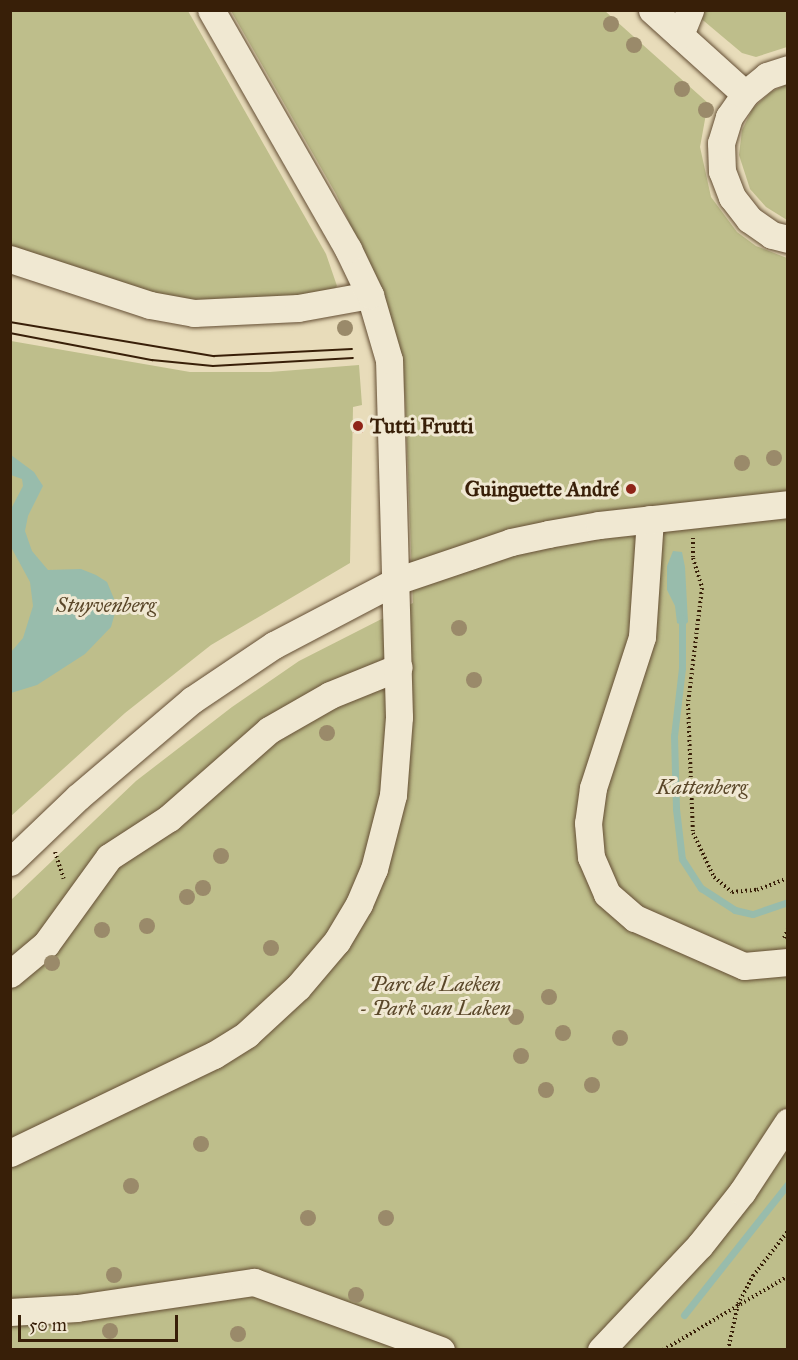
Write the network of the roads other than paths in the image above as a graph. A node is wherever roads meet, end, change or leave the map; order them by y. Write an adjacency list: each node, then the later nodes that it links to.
1 (211, 10): 9 (street)
2 (652, 10): 4 (street)
3 (690, 10): 4 (street)
4 (680, 35): 6 (street)
5 (788, 69): 6 (street)
6 (745, 94): 7 (street)
7 (788, 239)
8 (10, 260): 9 (street)
9 (370, 295): 12 (street)
10 (788, 504): 11 (street)
11 (650, 519): 12 (street); 15 (street)
12 (396, 581): 13 (street); 14 (street)
13 (399, 667): 16 (street); 18 (street)
14 (10, 862)
15 (788, 962)
16 (10, 974)
17 (788, 1122): 21 (street)
18 (10, 1153)
19 (10, 1312): 20 (street)
20 (441, 1350)
21 (601, 1350)

